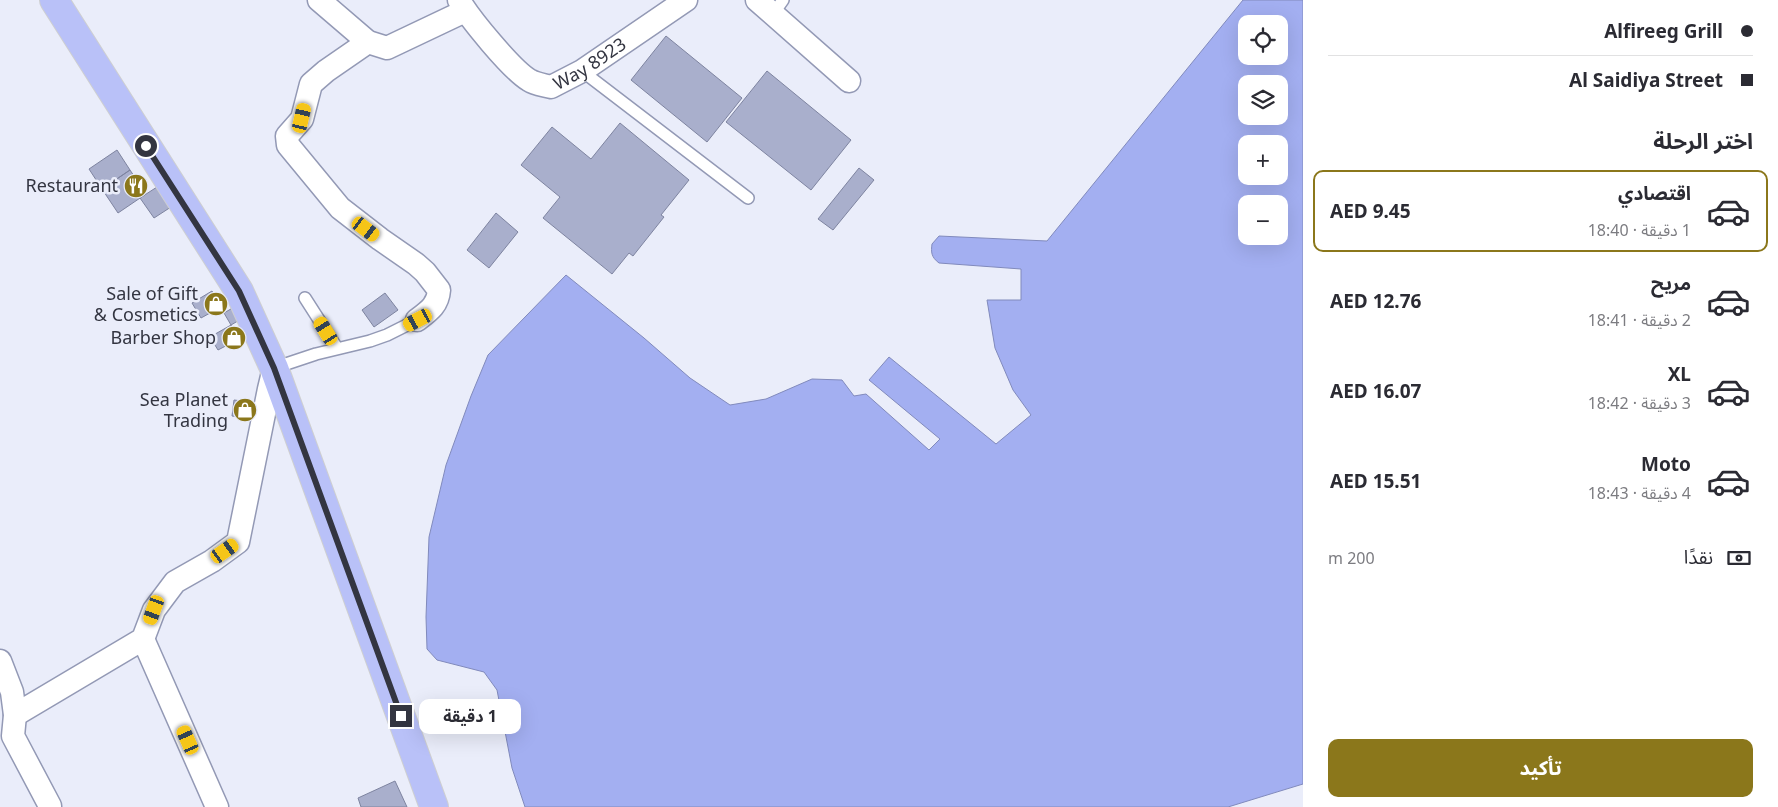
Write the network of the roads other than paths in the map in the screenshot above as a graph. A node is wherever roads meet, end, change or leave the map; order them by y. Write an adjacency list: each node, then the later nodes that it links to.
1 (54, 0): 13 (main road)
2 (318, 0): 6 (street)
3 (686, 0): 7 (street, Way 8923)
4 (462, 5): 6 (street); 7 (street, Way 8923)
5 (771, 5): 8 (street)
6 (368, 42): 11 (street)
7 (582, 71): 9 (lane)
8 (849, 81)
9 (748, 198)
10 (305, 298): 12 (lane)
11 (418, 320): 12 (lane)
12 (337, 348): 13 (lane)
13 (274, 368): 14 (street); 19 (main road)
14 (143, 639): 16 (street); 18 (street)
15 (0, 661): 16 (street)
16 (15, 715): 17 (street)
17 (50, 806)
18 (217, 807)
19 (434, 807)

